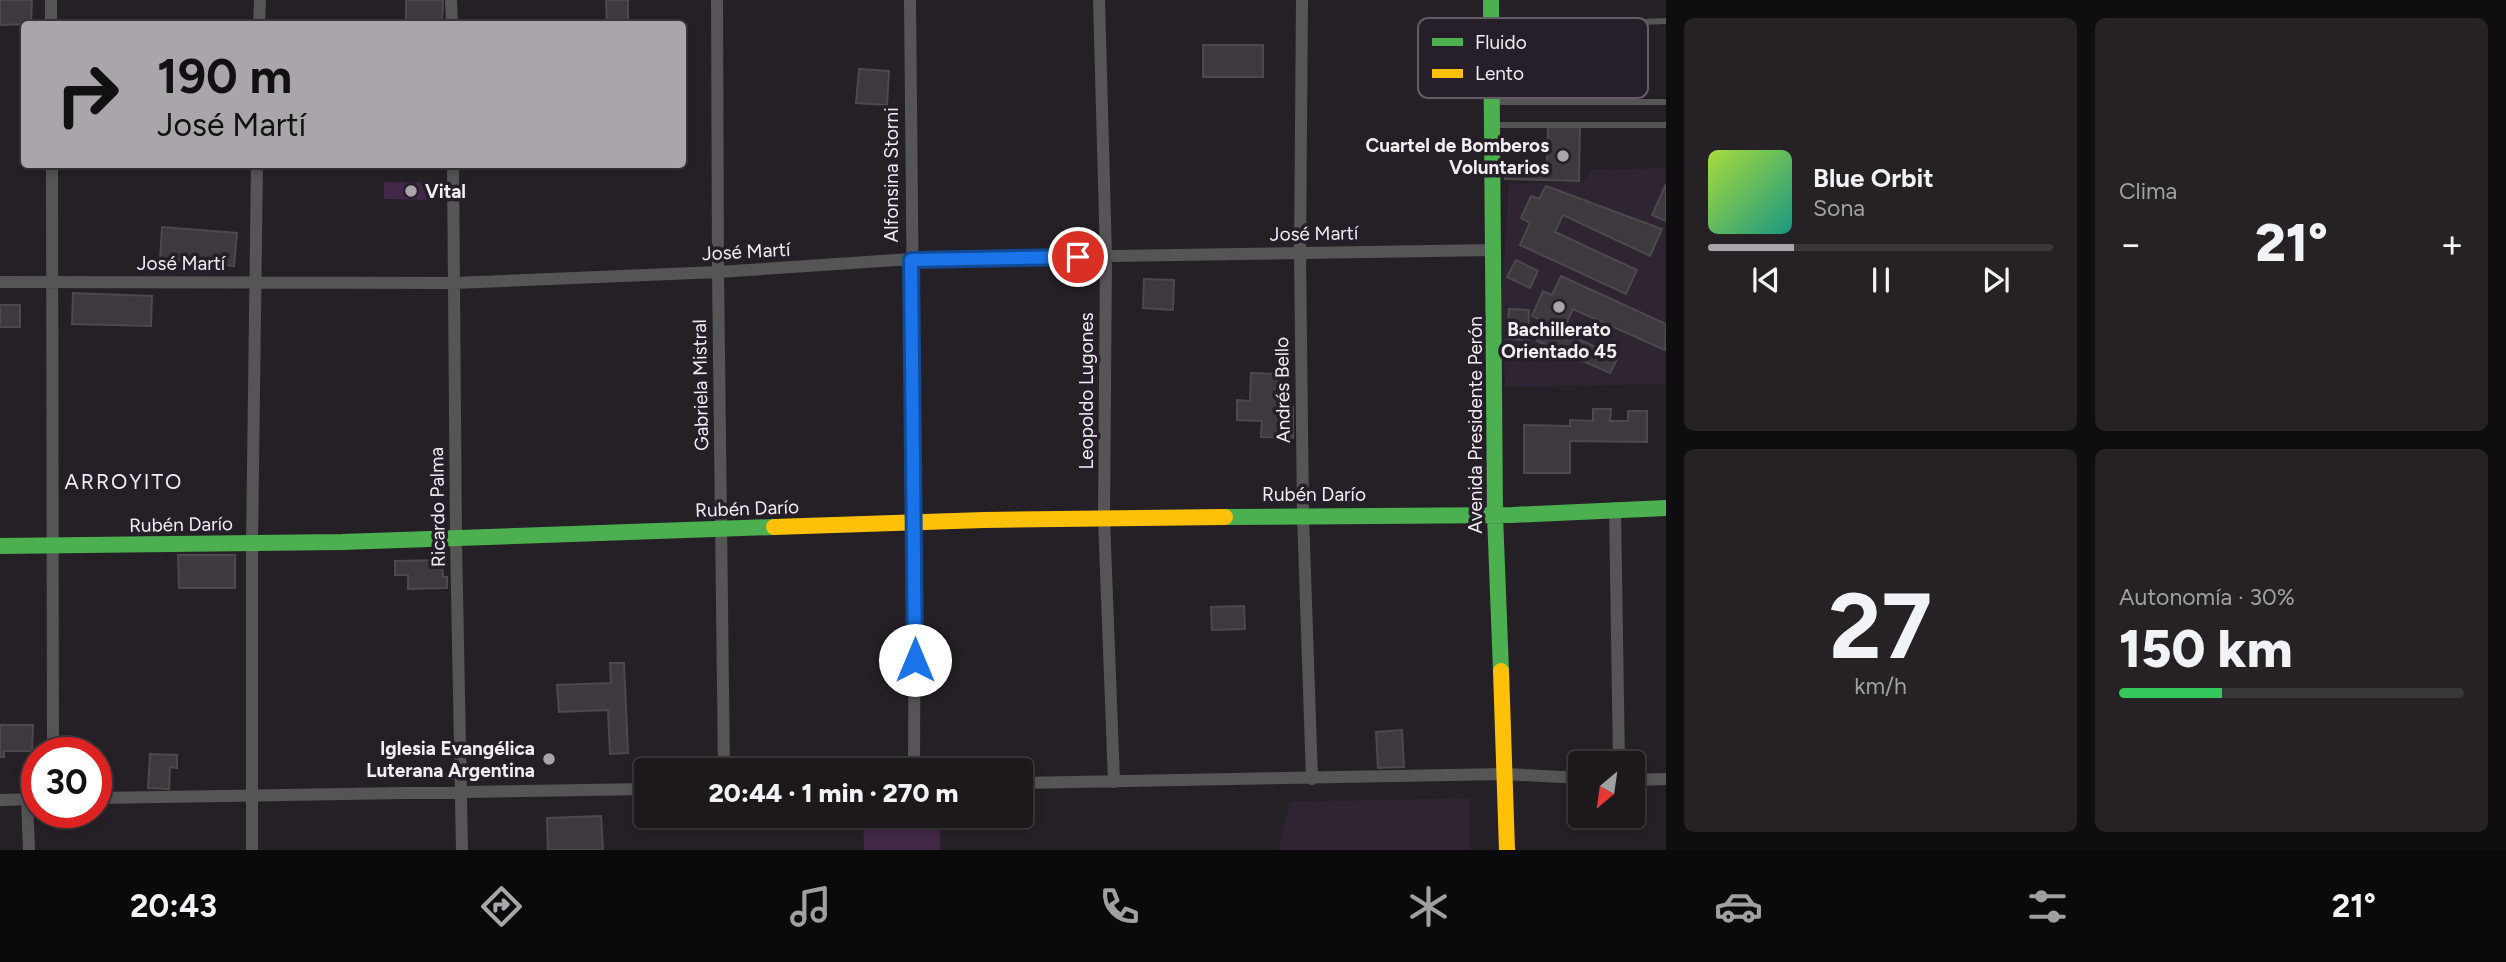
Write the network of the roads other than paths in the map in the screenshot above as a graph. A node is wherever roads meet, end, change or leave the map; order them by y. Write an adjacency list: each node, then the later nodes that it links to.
1 (51, 0): 10 (street)
2 (260, 0): 11 (street)
3 (451, 0): 12 (street)
4 (717, 0): 27 (street, Gabriela Mistral)
5 (910, 0): 26 (street, Alfonsina Storni)
6 (1099, 0): 25 (street, Leopoldo Lugones)
7 (1302, 0): 24 (street, Andrés Bello)
8 (1491, 0): 9 (street, Avenida Presidente Perón)
9 (1492, 18)
10 (51, 21)
11 (259, 21)
12 (452, 21)
13 (1666, 21): 14 (lane)
14 (1648, 22)
15 (1492, 98): 16 (street, Avenida Presidente Perón)
16 (1492, 102): 17 (lane); 18 (street, Avenida Presidente Perón)
17 (1666, 102)
18 (1492, 125): 19 (lane); 23 (street, Avenida Presidente Perón)
19 (1666, 125)
20 (52, 168): 29 (street)
21 (257, 168): 30 (street)
22 (453, 168): 31 (street, Ricardo Palma)
23 (1495, 250): 24 (street, José Martí); 35 (street, Avenida Presidente Perón)
24 (1300, 253): 25 (street, José Martí); 34 (street, Andrés Bello)
25 (1106, 256): 26 (street, José Martí); 36 (street, Leopoldo Lugones)
26 (911, 260): 27 (street, José Martí); 37 (street, Alfonsina Storni)
27 (718, 272): 31 (street, José Martí); 38 (street, Gabriela Mistral)
28 (0, 282): 29 (street, José Martí)
29 (53, 282): 30 (street, José Martí); 42 (street)
30 (256, 282): 31 (street, José Martí); 40 (street)
31 (454, 282): 39 (street, Ricardo Palma)
32 (1615, 508): 33 (street, Rubén Darío); 35 (street, Rubén Darío); 44 (street)
33 (1666, 509)
34 (1303, 514): 35 (street, Rubén Darío); 36 (street, Rubén Darío); 49 (street, Andrés Bello)
35 (1495, 515): 47 (street, Avenida Presidente Perón)
36 (1104, 518): 37 (street, Rubén Darío); 52 (street, Leopoldo Lugones)
37 (915, 522): 38 (street, Rubén Darío); 46 (street, Alfonsina Storni)
38 (721, 531): 39 (street, Rubén Darío); 45 (street, Gabriela Mistral)
39 (456, 539): 40 (street, Rubén Darío); 55 (street, Ricardo Palma)
40 (252, 544): 42 (street, Rubén Darío); 56 (street)
41 (0, 546): 42 (street, Rubén Darío)
42 (53, 546): 43 (street)
43 (53, 737)
44 (1619, 751)
45 (724, 758)
46 (914, 758)
47 (1505, 774): 48 (street); 49 (street); 64 (street, Avenida Presidente Perón)
48 (1568, 777)
49 (1312, 779): 52 (street)
50 (1666, 779): 51 (street)
51 (1645, 780)
52 (1114, 782): 53 (street)
53 (1033, 783)
54 (634, 789): 55 (street)
55 (462, 791): 56 (street); 63 (street, Ricardo Palma)
56 (251, 796): 57 (street); 62 (street)
57 (112, 798)
58 (21, 799): 59 (street)
59 (0, 800)
60 (30, 828): 61 (street)
61 (29, 850)
62 (253, 850)
63 (462, 850)
64 (1507, 850)

